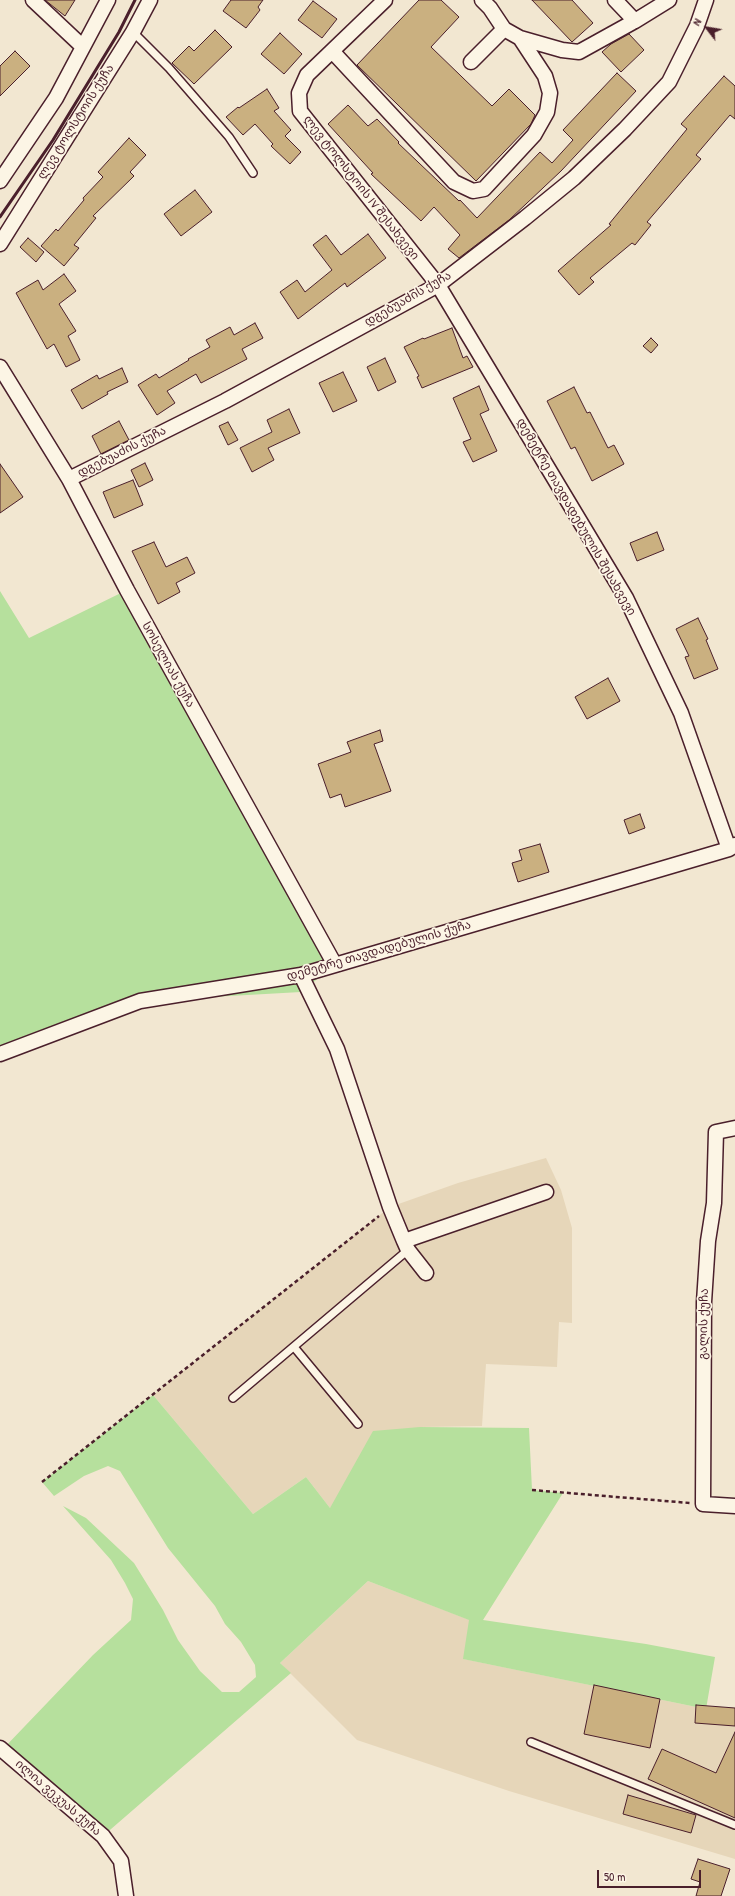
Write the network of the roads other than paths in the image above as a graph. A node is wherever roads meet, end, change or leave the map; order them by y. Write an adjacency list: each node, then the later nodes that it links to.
1 (33, 0): 13 (street)
2 (108, 0): 13 (street)
3 (150, 0): 11 (street, ლევ ტოლსტოის ქუჩა)
4 (385, 0): 14 (street, ლევ ტოლსტოის IV შესახვევი)
5 (482, 0): 10 (street)
6 (615, 0): 9 (street)
7 (669, 0): 9 (street)
8 (706, 0): 19 (street, დგებუაძის ქუჩა)
9 (635, 21): 12 (street)
10 (504, 29): 12 (street); 15 (street)
11 (133, 32): 16 (lane); 18 (street, ლევ ტოლსტოის ქუჩა)
12 (520, 38): 14 (street)
13 (83, 47): 17 (street)
14 (332, 51): 19 (street, ლევ ტოლსტოის IV შესახვევი)
15 (471, 62)
16 (253, 173)
17 (0, 181)
18 (0, 244)
19 (438, 285): 21 (street, დგებუაძის ქუჩა); 22 (street, დემეტრე თავდადებულის შესახვევი)
20 (0, 367): 21 (street, სოსელიას ქუჩა)
21 (69, 479): 23 (street, სოსელიას ქუჩა)
22 (732, 847): 23 (street, დემეტრე თავდადებულის ქუჩა)
23 (335, 965): 24 (street, დემეტრე თავდადებულის ქუჩა)
24 (301, 975): 25 (street, დემეტრე თავდადებულის ქუჩა); 28 (street)
25 (0, 1054)
26 (735, 1128): 33 (street, გალის ქუჩა)
27 (546, 1192): 28 (street)
28 (406, 1245): 29 (street); 30 (lane)
29 (426, 1273)
30 (294, 1347): 31 (lane); 32 (lane)
31 (233, 1398)
32 (358, 1424)
33 (735, 1506)
34 (531, 1742): 36 (lane)
35 (0, 1748): 37 (street, ილია ვეკუას ქუჩა)
36 (735, 1824)
37 (126, 1896)

